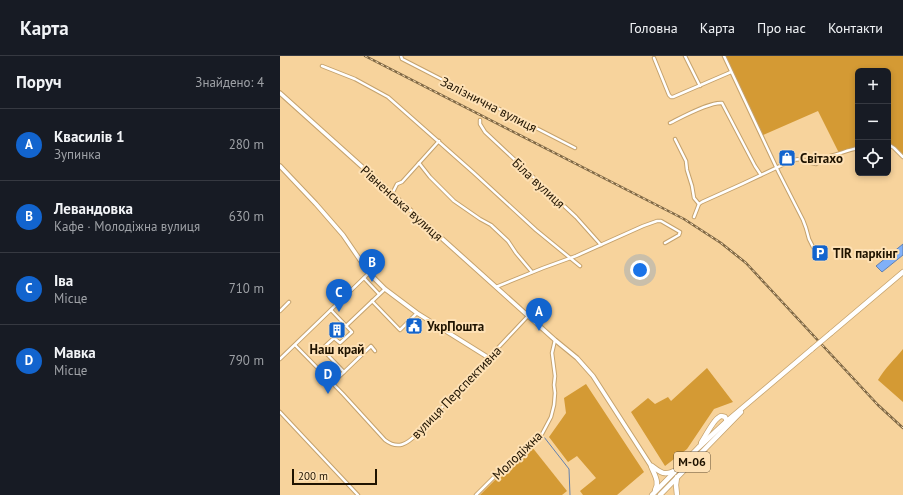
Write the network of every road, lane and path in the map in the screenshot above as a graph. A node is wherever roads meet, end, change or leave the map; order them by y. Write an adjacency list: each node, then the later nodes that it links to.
1 (685, 56): 7 (street)
2 (724, 56): 6 (street)
3 (402, 58): 14 (street, Залізнична вулиця)
4 (654, 58): 7 (street)
5 (322, 66): 12 (street)
6 (731, 72): 7 (street); 19 (street)
7 (700, 86)
8 (280, 93): 21 (main road, Рівненська вулиця)
9 (480, 120): 25 (street, Біла вулиця)
10 (670, 123): 20 (street)
11 (675, 139): 22 (street)
12 (439, 141): 17 (street); 27 (street)
13 (891, 146): 16 (street)
14 (575, 148)
15 (855, 149): 19 (street)
16 (903, 157)
17 (419, 163): 21 (street); 29 (street)
18 (280, 166): 31 (main road)
19 (776, 168): 20 (street); 26 (street)
20 (761, 175): 22 (street)
21 (392, 194): 33 (main road, Рівненська вулиця)
22 (699, 204): 23 (street)
23 (694, 217)
24 (665, 243): 25 (street)
25 (601, 245): 27 (street)
26 (815, 251)
27 (570, 258): 28 (street); 29 (street)
28 (580, 266)
29 (532, 272): 33 (street)
30 (903, 272): 50 (highway, М-06, bridge)
31 (369, 273): 32 (street); 34 (main road)
32 (364, 278): 35 (street); 38 (street)
33 (496, 287): 41 (main road, Рівненська вулиця)
34 (385, 289): 35 (street); 40 (main road)
35 (379, 294): 36 (street)
36 (372, 301): 40 (street); 42 (street)
37 (289, 302): 39 (street)
38 (331, 310): 42 (street); 44 (street)
39 (280, 311)
40 (418, 313): 46 (main road)
41 (529, 316): 43 (main road, Рівненська вулиця); 46 (street, вулиця Перспективна)
42 (346, 326): 48 (street)
43 (555, 340): 55 (main road, Рівненська вулиця); 59 (street, Молодіжна)
44 (295, 345): 47 (street); 49 (street, вулиця Перспективна)
45 (375, 351): 48 (street)
46 (489, 358): 49 (street, вулиця Перспективна)
47 (280, 359)
48 (344, 372): 49 (street)
49 (332, 383)
50 (763, 391): 52 (highway, М-06); 53 (highway, М-06)
51 (280, 412): 58 (street)
52 (727, 421): 53 (highway); 54 (highway, М-06); 54 (highway)
53 (725, 429): 57 (highway, М-06)
54 (698, 448): 56 (highway, М-06)
55 (651, 466): 56 (highway); 60 (highway)
56 (677, 469): 60 (highway, М-06)
57 (677, 477): 61 (highway, М-06); 62 (highway)
58 (358, 495)
59 (476, 495)
60 (652, 495)
61 (660, 495)
62 (677, 495)

